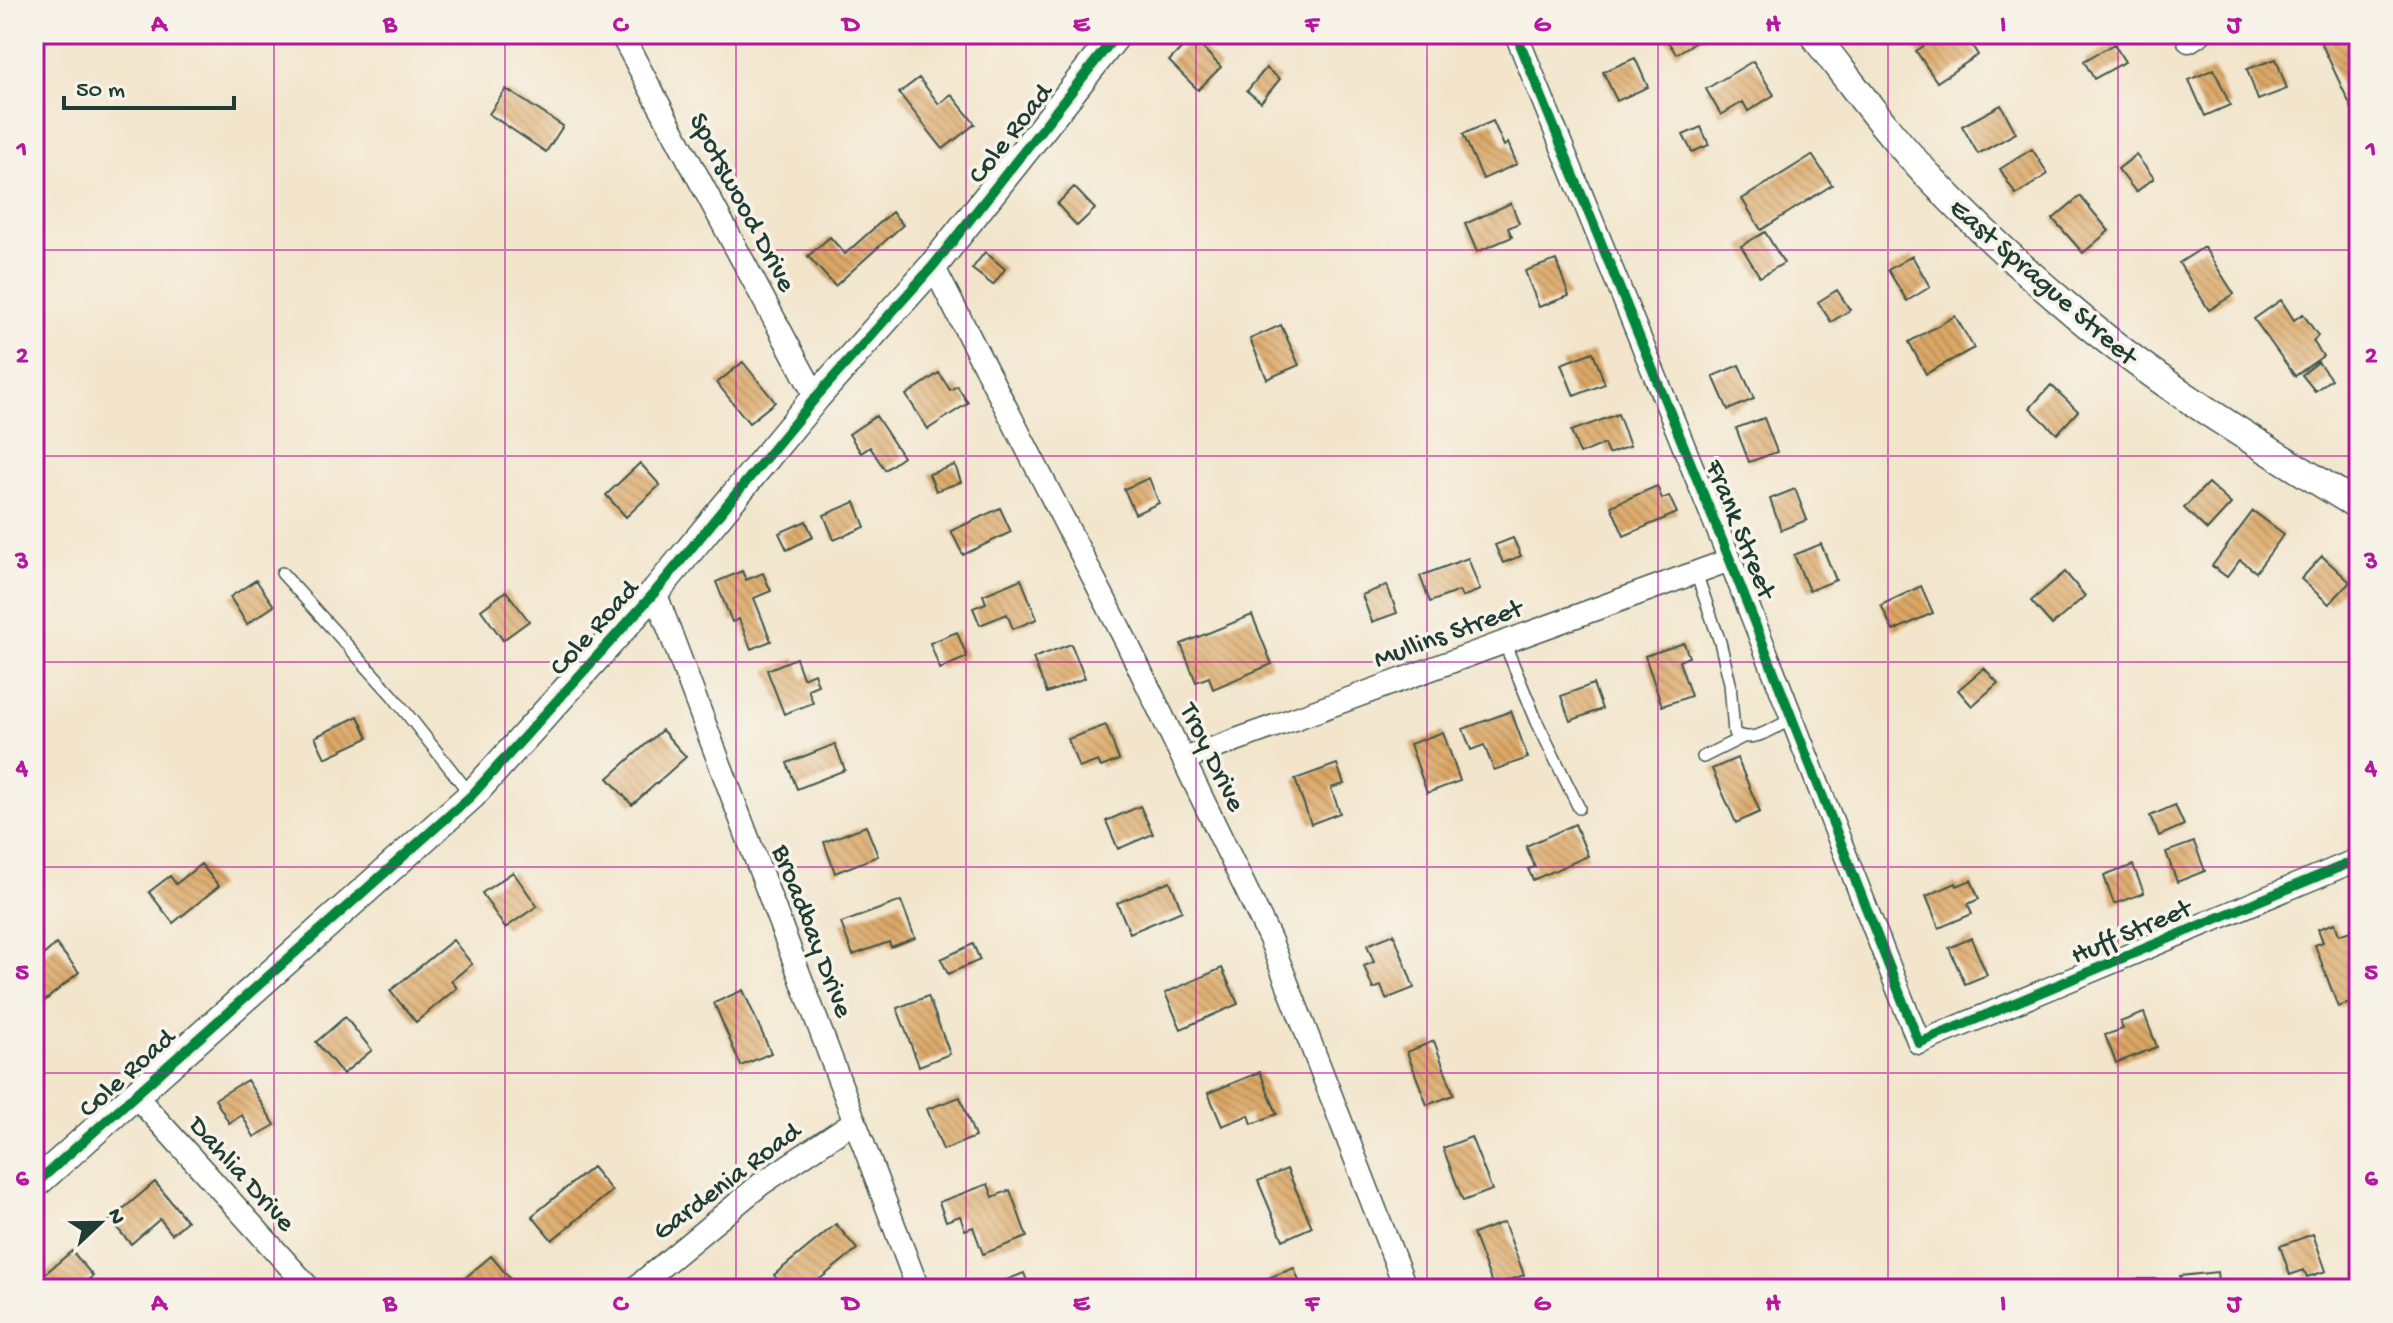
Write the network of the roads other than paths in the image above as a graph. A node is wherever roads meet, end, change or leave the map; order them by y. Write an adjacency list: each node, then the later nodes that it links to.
1 (621, 34): 6 (street, Spotswood Drive)
2 (1516, 34): 8 (street, Frank Street)
3 (1813, 34): 7 (street, East Sprague Street)
4 (1108, 38): 5 (street, Cole Road)
5 (933, 266): 6 (street, Cole Road); 16 (street, Troy Drive)
6 (816, 397): 11 (street, Cole Road)
7 (2359, 506)
8 (1730, 560): 10 (street, Mullins Street); 13 (street, Frank Street)
9 (282, 573): 17 (lane)
10 (1696, 573): 12 (street, Mullins Street); 14 (lane)
11 (655, 592): 17 (street, Cole Road); 22 (street, Broadbay Drive)
12 (1504, 642): 16 (street, Mullins Street); 18 (lane)
13 (1792, 719): 14 (lane); 20 (street, Frank Street)
14 (1741, 738): 15 (lane)
15 (1703, 757)
16 (1184, 759): 27 (street, Troy Drive)
17 (471, 796): 21 (street, Cole Road)
18 (1579, 808)
19 (2359, 859): 20 (street, Huff Street)
20 (1919, 1043)
21 (134, 1094): 23 (street, Cole Road); 24 (street, Dahlia Drive)
22 (855, 1121): 25 (street, Gardenia Road); 26 (street, Broadbay Drive)
23 (34, 1185)
24 (310, 1289)
25 (634, 1289)
26 (918, 1289)
27 (1406, 1289)

